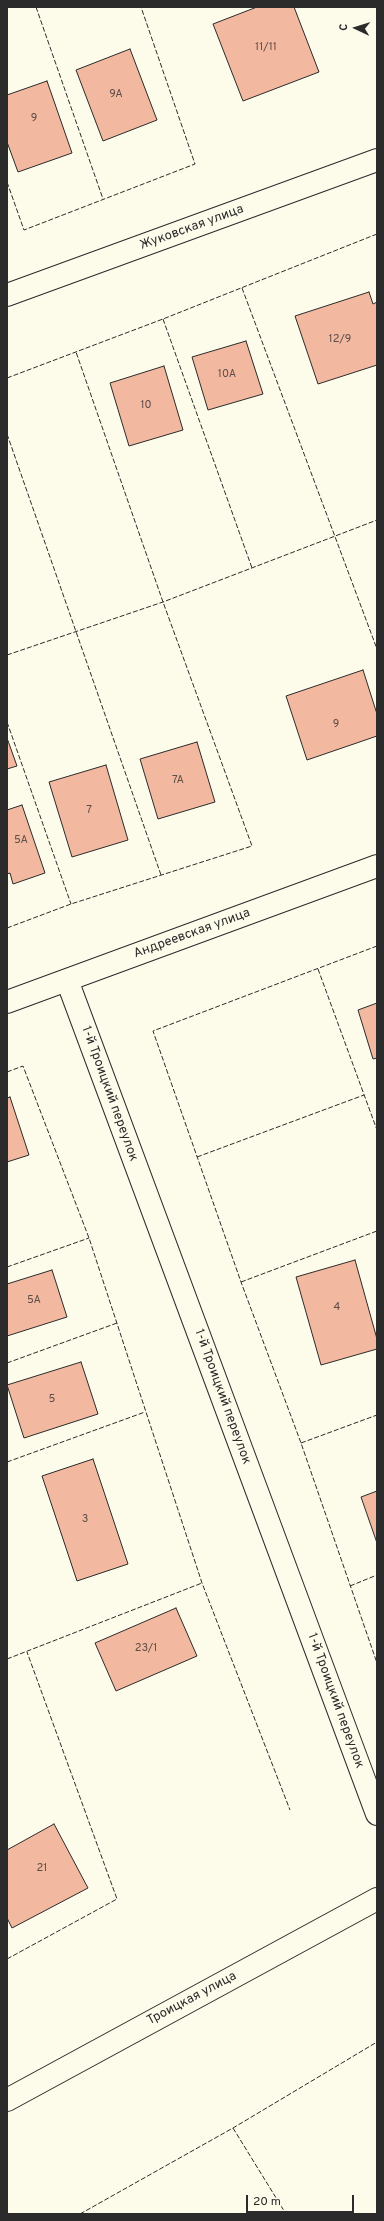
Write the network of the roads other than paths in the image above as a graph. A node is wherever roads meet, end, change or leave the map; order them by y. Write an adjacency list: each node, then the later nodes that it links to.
1 (377, 160): 2 (street, Жуковская улица)
2 (7, 295)
3 (377, 866): 4 (street, Андреевская улица)
4 (67, 980): 5 (street, Андреевская улица); 6 (street, 1-й Троицкий переулок)
5 (7, 1002)
6 (377, 1814)
7 (377, 1899): 8 (street, Троицкая улица)
8 (7, 2100)

